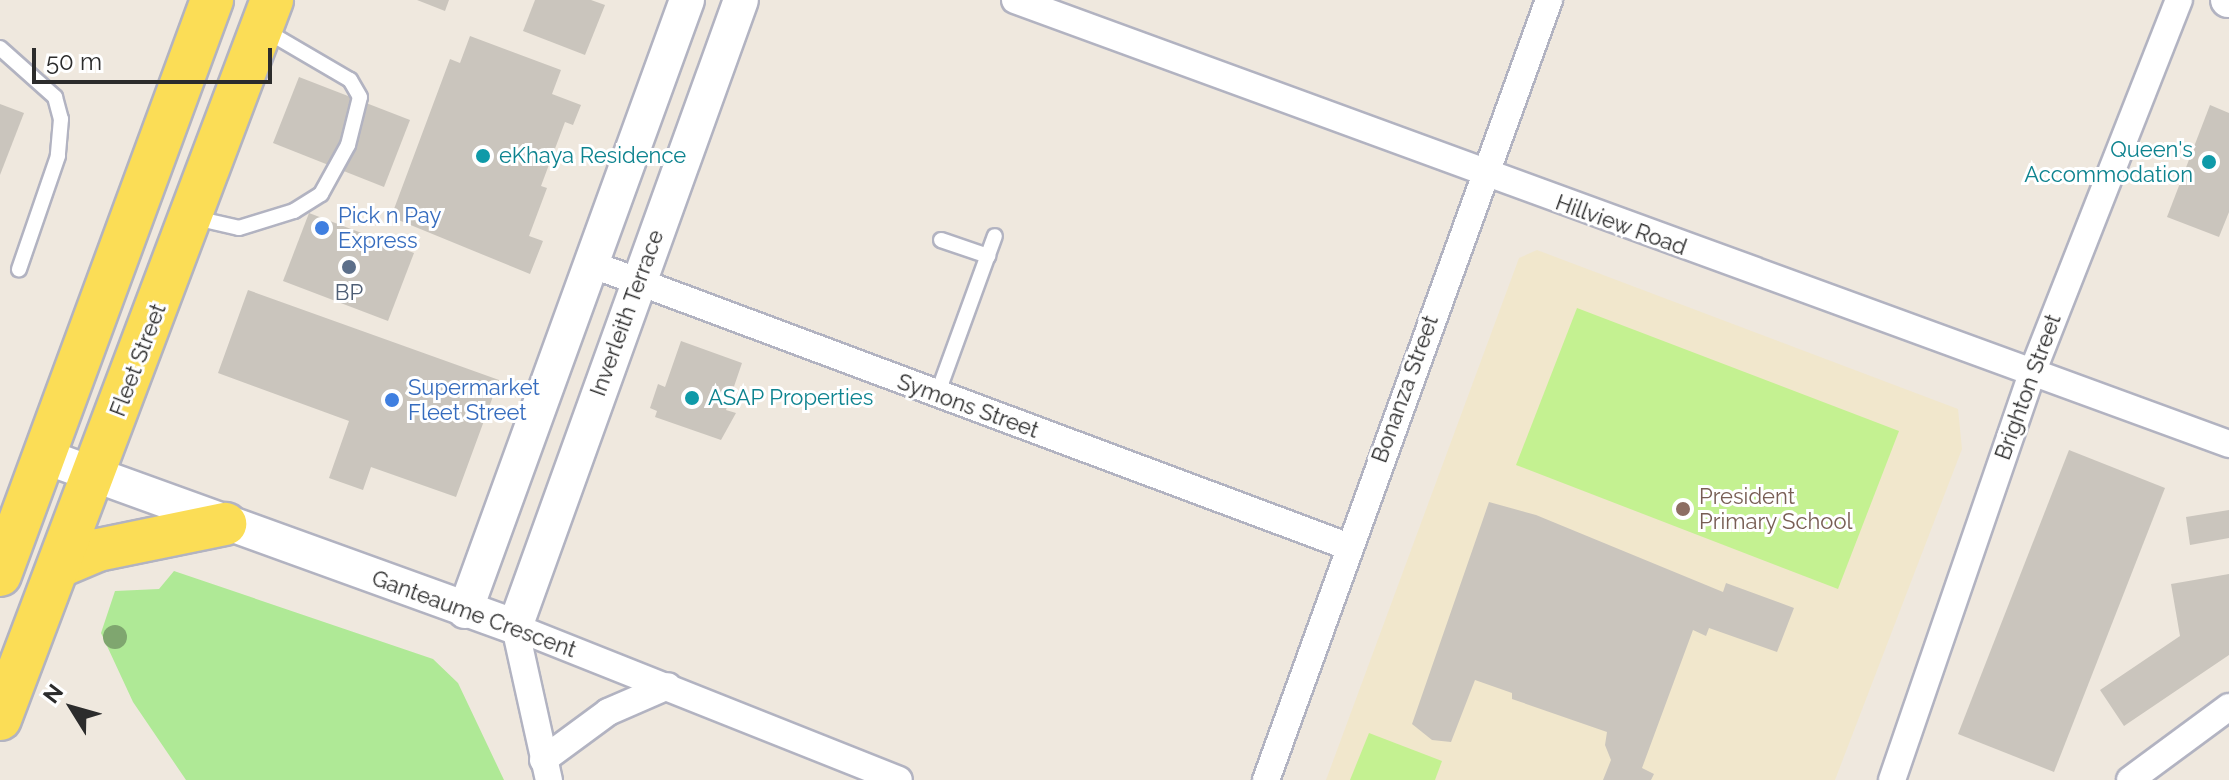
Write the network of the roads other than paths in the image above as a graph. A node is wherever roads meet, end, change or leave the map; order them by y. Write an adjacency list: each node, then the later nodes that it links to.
1 (687, 0): 15 (street)
2 (741, 0): 17 (street, Inverleith Terrace)
3 (1015, 0): 9 (street, Hillview Road)
4 (1549, 0): 9 (street, Bonanza Street)
5 (2179, 0): 18 (street, Brighton Street)
6 (202, 3): 10 (main road)
7 (267, 14): 11 (main road, Fleet Street); 11 (lane)
8 (0, 48): 16 (lane)
9 (1483, 175): 18 (street, Hillview Road); 24 (street, Bonanza Street)
10 (133, 221): 11 (main road); 21 (main road)
11 (187, 229): 22 (main road, Fleet Street)
12 (995, 236): 14 (lane)
13 (941, 240): 14 (lane)
14 (988, 256): 19 (lane)
15 (591, 264): 17 (street, Symons Street); 27 (street)
16 (19, 269)
17 (636, 285): 19 (street, Symons Street); 28 (street, Inverleith Terrace)
18 (2032, 373): 20 (street, Hillview Road); 36 (street, Brighton Street)
19 (937, 395): 24 (street, Symons Street)
20 (2229, 444)
21 (46, 457): 22 (street, Ganteaume Crescent); 25 (main road)
22 (95, 474): 23 (street, Ganteaume Crescent); 26 (main road, Fleet Street)
23 (225, 524): 26 (main road); 27 (street, Ganteaume Crescent)
24 (1347, 546): 35 (street, Bonanza Street)
25 (0, 575)
26 (54, 575): 30 (main road, Fleet Street)
27 (465, 611): 28 (street, Ganteaume Crescent)
28 (515, 627): 29 (street, Ganteaume Crescent); 32 (street)
29 (668, 686): 32 (street); 33 (street, Ganteaume Crescent)
30 (6, 702)
31 (2229, 707): 37 (street)
32 (546, 770)
33 (858, 771): 34 (street, Ganteaume Crescent)
34 (899, 780)
35 (1266, 780)
36 (1892, 780)
37 (2130, 780)

